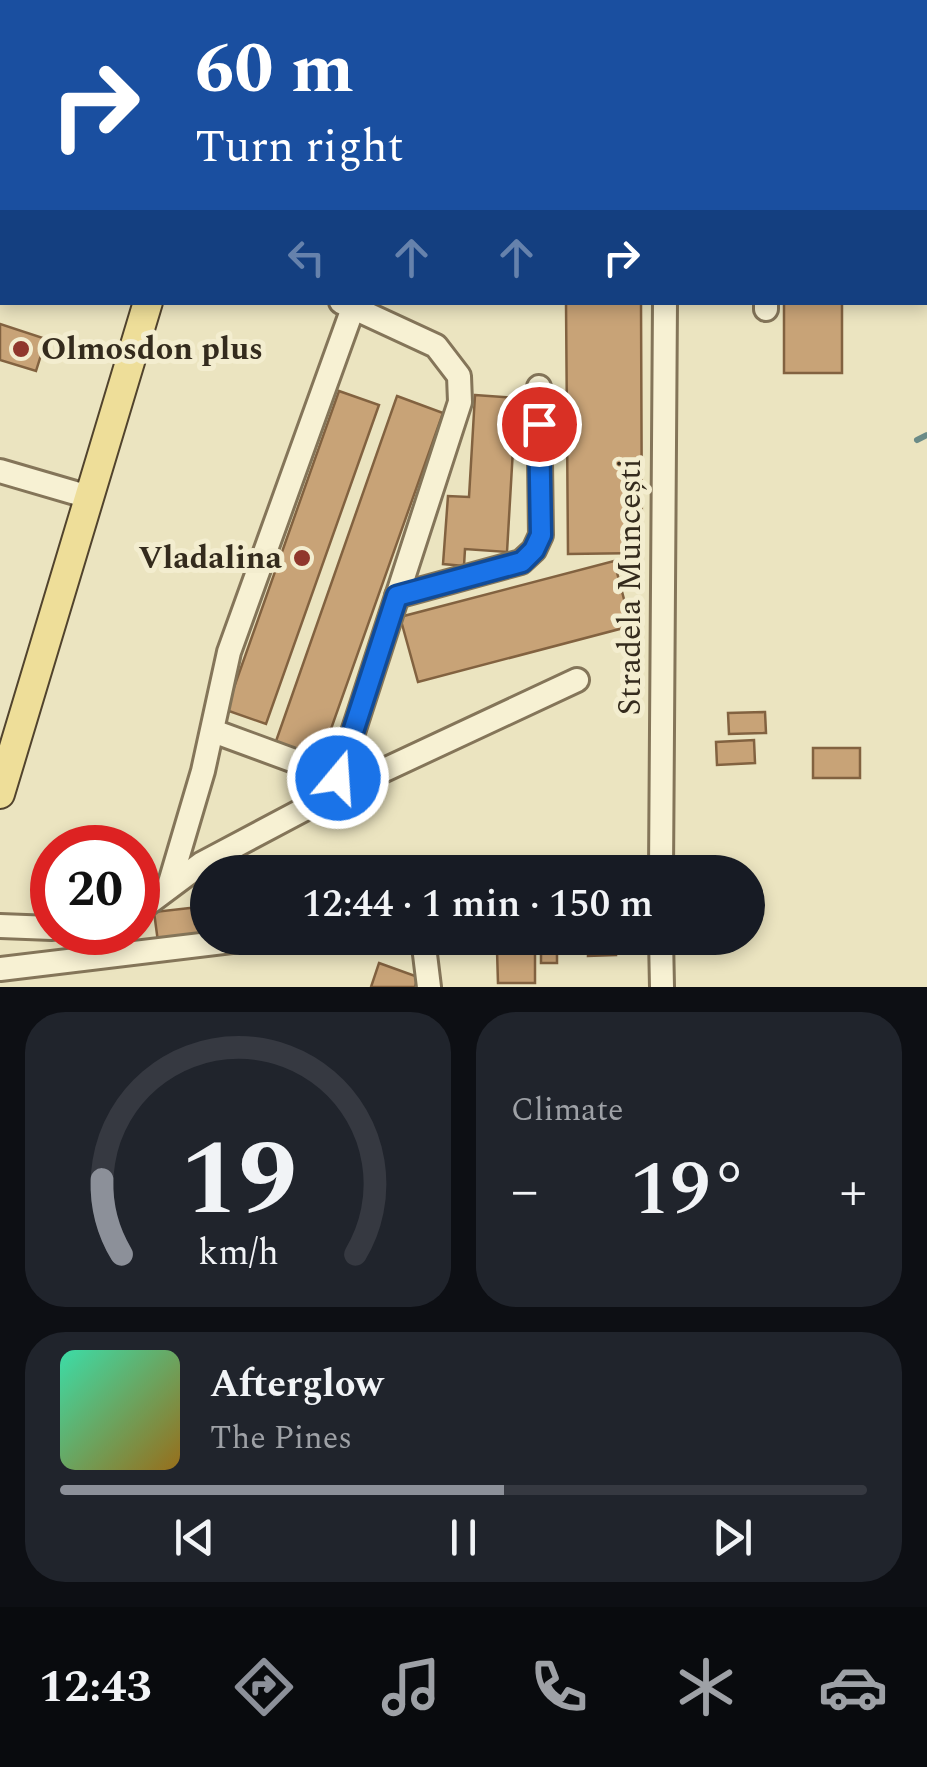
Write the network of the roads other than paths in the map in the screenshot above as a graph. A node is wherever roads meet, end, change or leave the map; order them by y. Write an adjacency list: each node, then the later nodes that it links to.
1 (147, 305): 6 (main road)
2 (347, 305): 7 (street); 9 (street)
3 (665, 305): 12 (street, Stradela Muncești)
4 (539, 388): 7 (street)
5 (0, 471): 6 (street)
6 (89, 497): 11 (main road)
7 (397, 596): 10 (street)
8 (577, 680): 10 (street)
9 (212, 731): 10 (street); 13 (street)
10 (335, 786): 13 (street)
11 (0, 794)
12 (661, 855)
13 (168, 886): 14 (street)
14 (160, 893)
15 (0, 926): 16 (street)
16 (30, 927)
17 (190, 946): 20 (street)
18 (424, 955): 21 (street)
19 (662, 955): 22 (street)
20 (0, 969)
21 (429, 987)
22 (662, 987)

